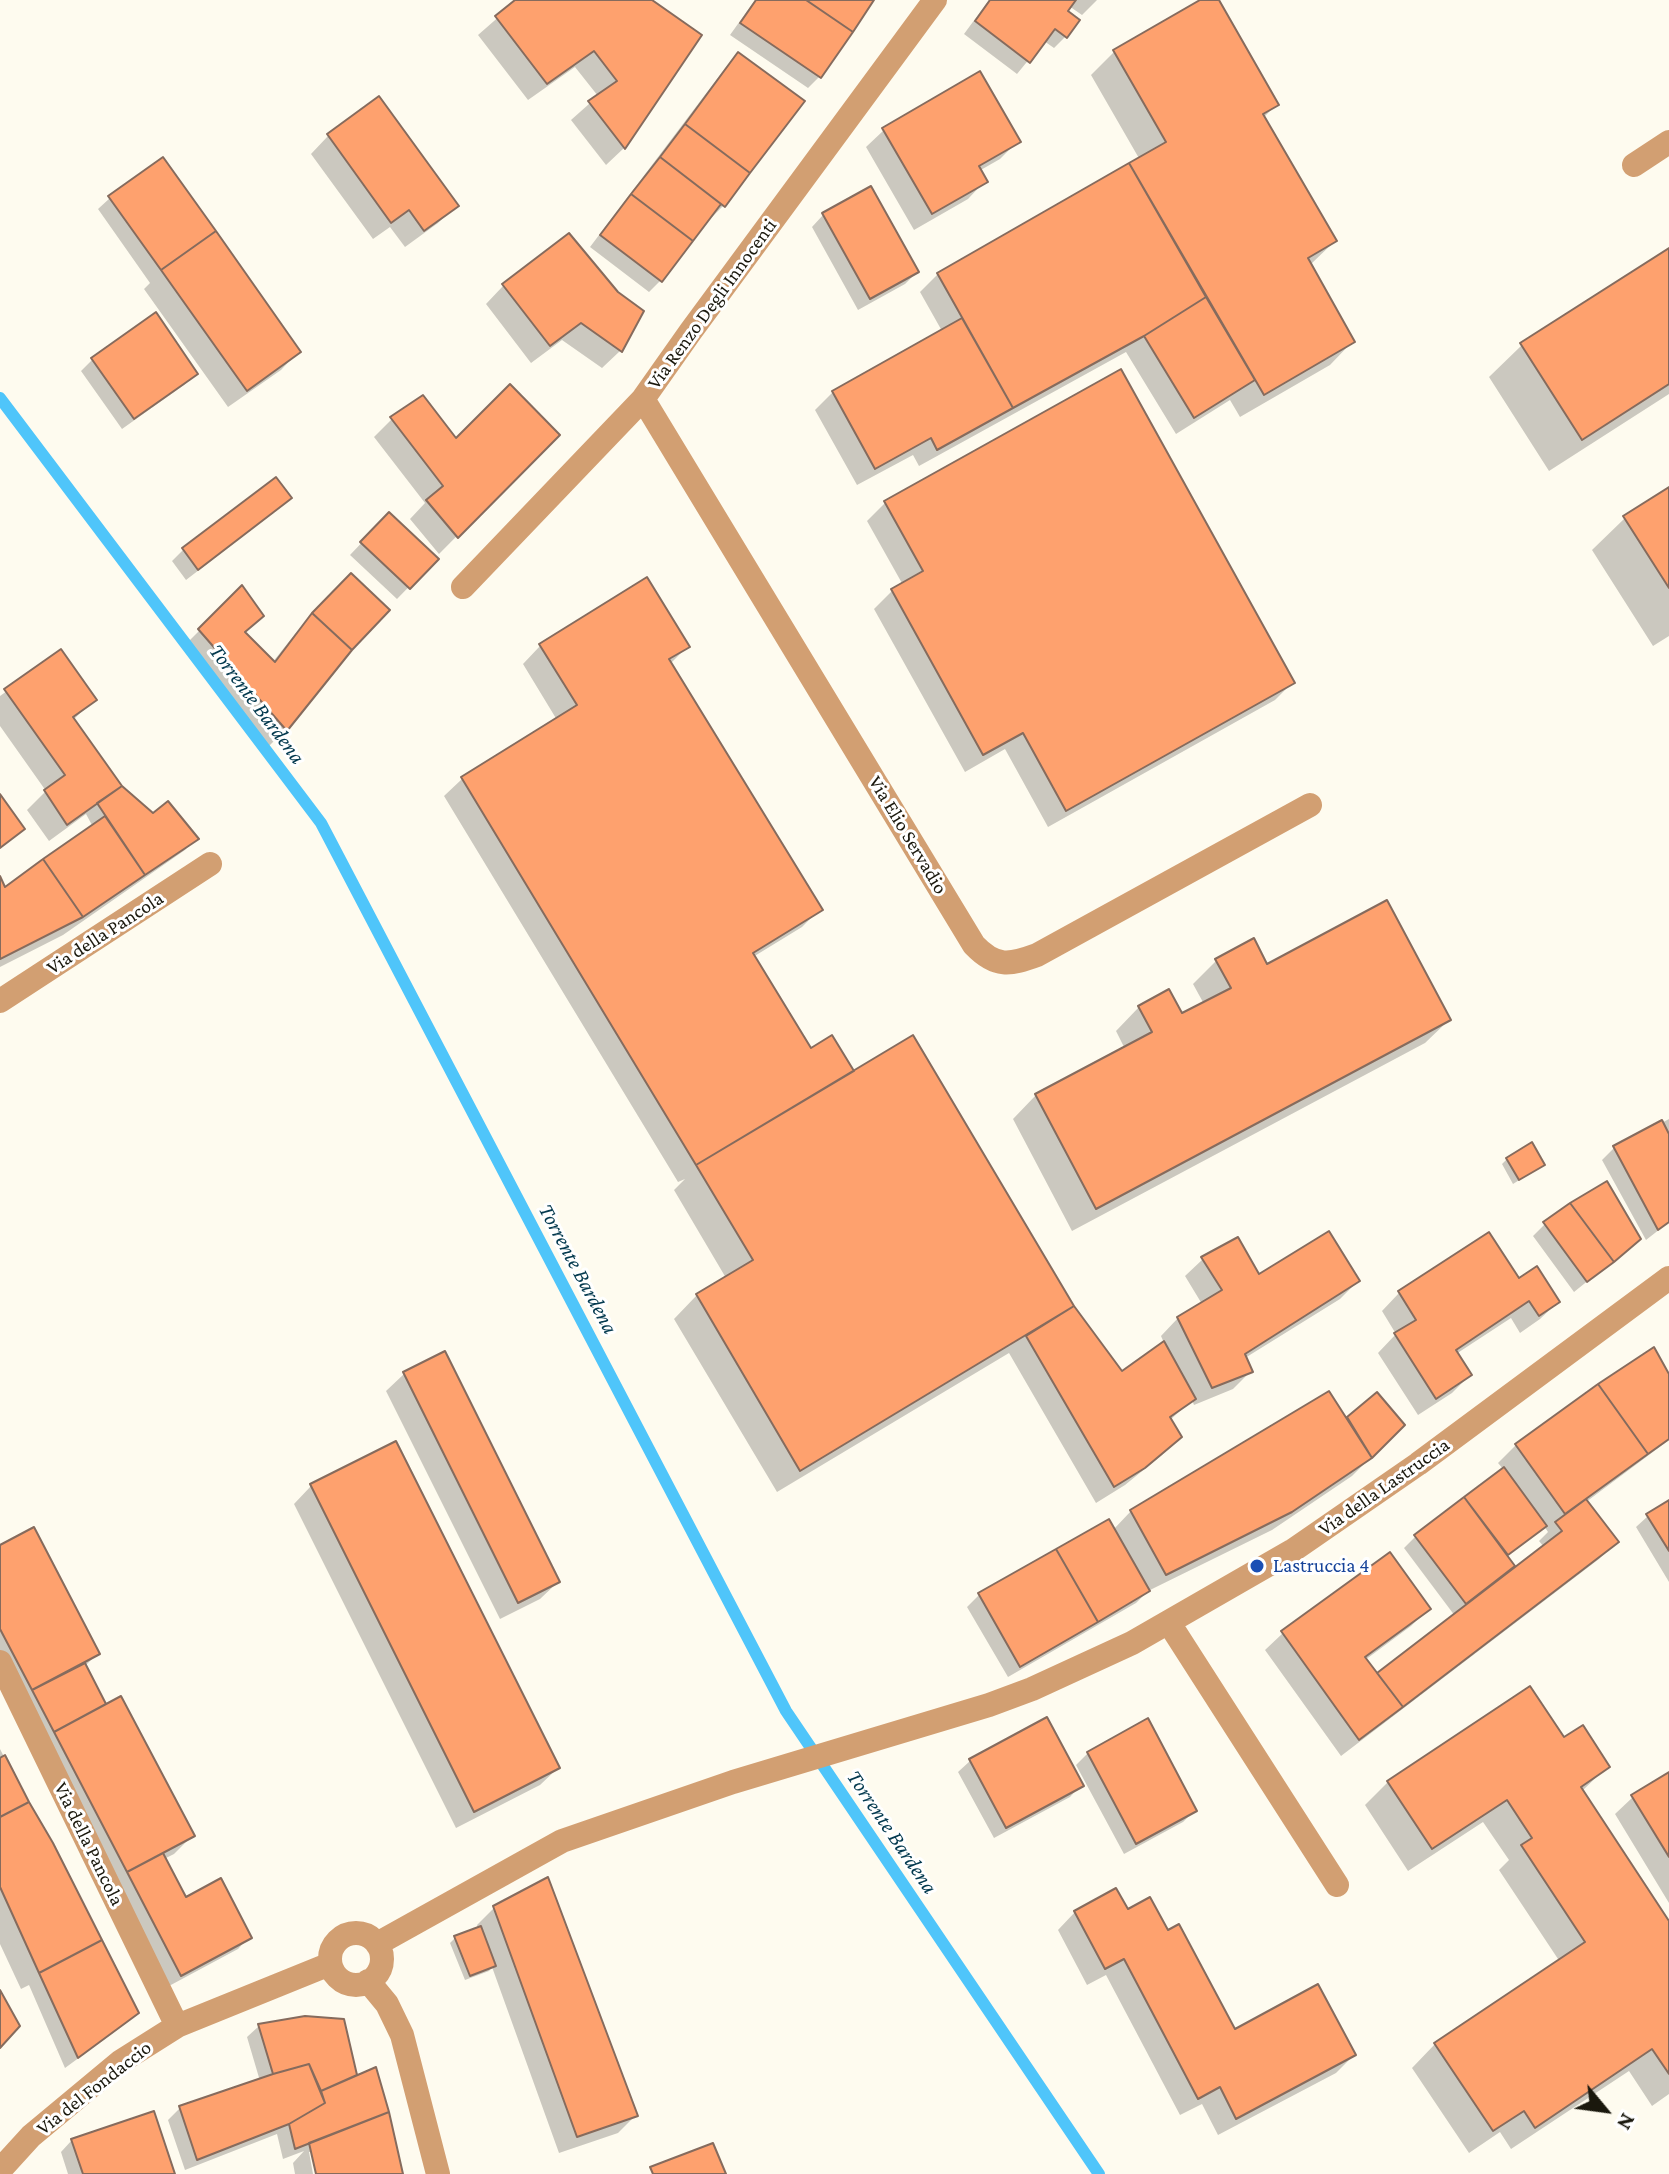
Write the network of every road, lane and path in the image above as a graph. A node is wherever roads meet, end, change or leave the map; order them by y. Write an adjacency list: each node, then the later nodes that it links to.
1 (935, 0): 4 (street, Via Renzo Degli Innocenti)
2 (1669, 142): 3 (street)
3 (1634, 165)
4 (643, 399): 5 (street, Via Renzo Degli Innocenti); 6 (street, Via Elio Servadio)
5 (463, 587)
6 (1310, 805)
7 (210, 864): 8 (street, Via della Pancola)
8 (0, 1001)
9 (1668, 1280): 10 (street, Via della Lastruccia)
10 (1169, 1623): 12 (street); 13 (street, Via della Lastruccia)
11 (0, 1662): 16 (street, Via della Pancola)
12 (1337, 1885)
13 (377, 1944): 14 (street); 15 (street)
14 (330, 1964): 15 (street); 16 (street, Via del Fondaccio)
15 (368, 1981): 18 (street)
16 (177, 2026): 17 (street, Via del Fondaccio)
17 (0, 2170)
18 (438, 2174)

